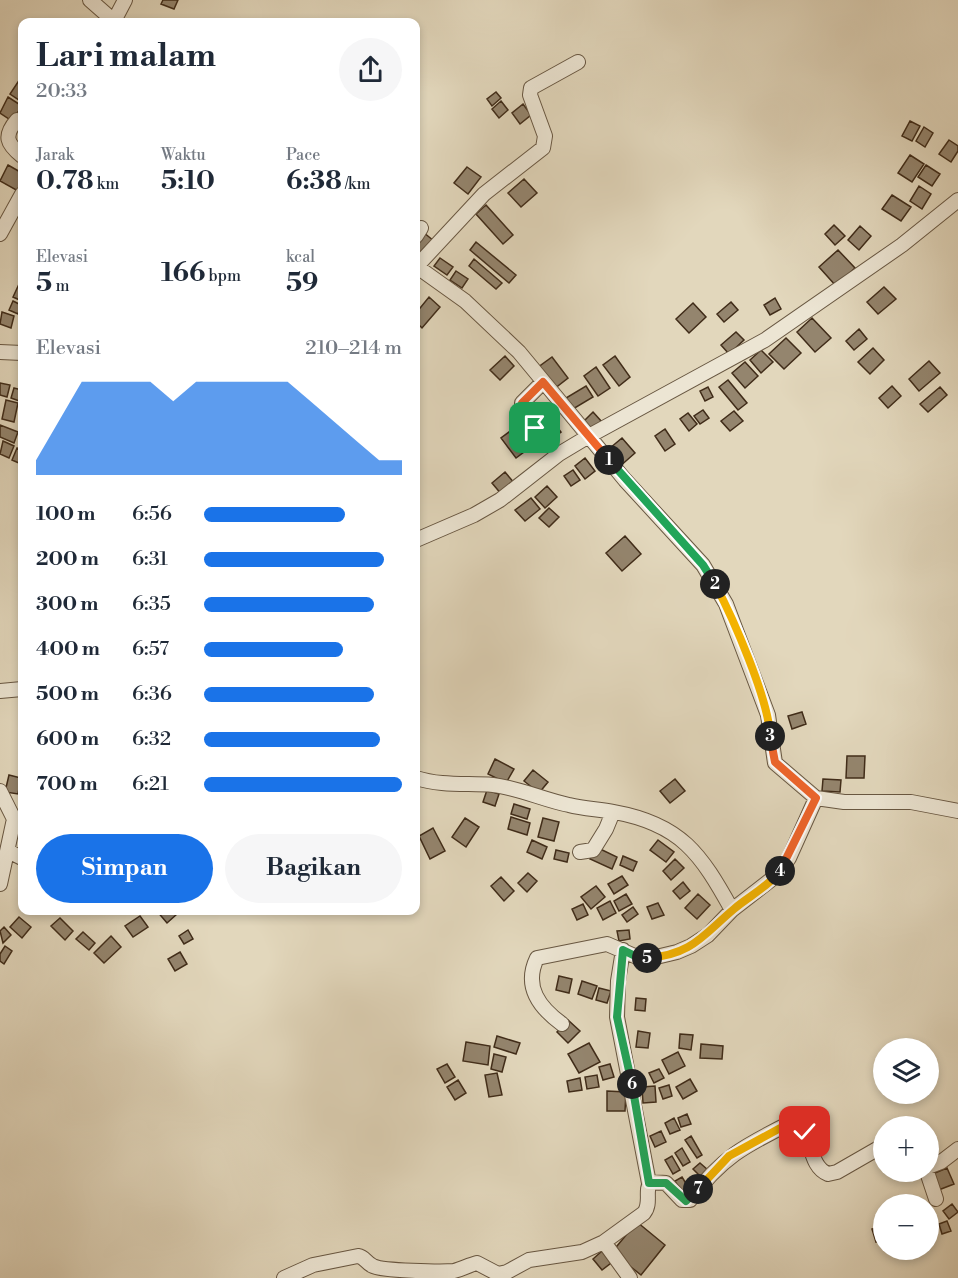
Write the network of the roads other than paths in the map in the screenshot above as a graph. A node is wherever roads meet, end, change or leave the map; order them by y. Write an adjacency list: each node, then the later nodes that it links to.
1 (90, 0): 3 (street)
2 (125, 0): 4 (street)
3 (110, 18)
4 (117, 18)
5 (579, 62): 11 (street)
6 (17, 120): 7 (street)
7 (18, 153)
8 (958, 200): 17 (street)
9 (18, 201): 10 (street)
10 (0, 234)
11 (420, 262)
12 (420, 269): 15 (street)
13 (0, 352): 14 (street)
14 (18, 353)
15 (543, 382): 16 (street); 17 (street)
16 (535, 428)
17 (589, 436): 18 (street); 23 (street)
18 (420, 538)
19 (18, 689): 20 (street)
20 (0, 691)
21 (420, 779): 24 (street)
22 (0, 791): 26 (street)
23 (816, 798): 25 (street); 30 (street)
24 (613, 812): 27 (street); 30 (street)
25 (958, 812)
26 (8, 850): 28 (street); 29 (street)
27 (580, 852)
28 (18, 856)
29 (0, 884)
30 (732, 910): 31 (street)
31 (623, 950): 32 (street); 36 (street)
32 (562, 1024)
33 (958, 1149): 35 (street)
34 (873, 1151): 36 (street)
35 (939, 1163)
36 (649, 1183): 37 (street)
37 (604, 1242): 38 (street); 39 (street)
38 (284, 1278)
39 (630, 1278)

